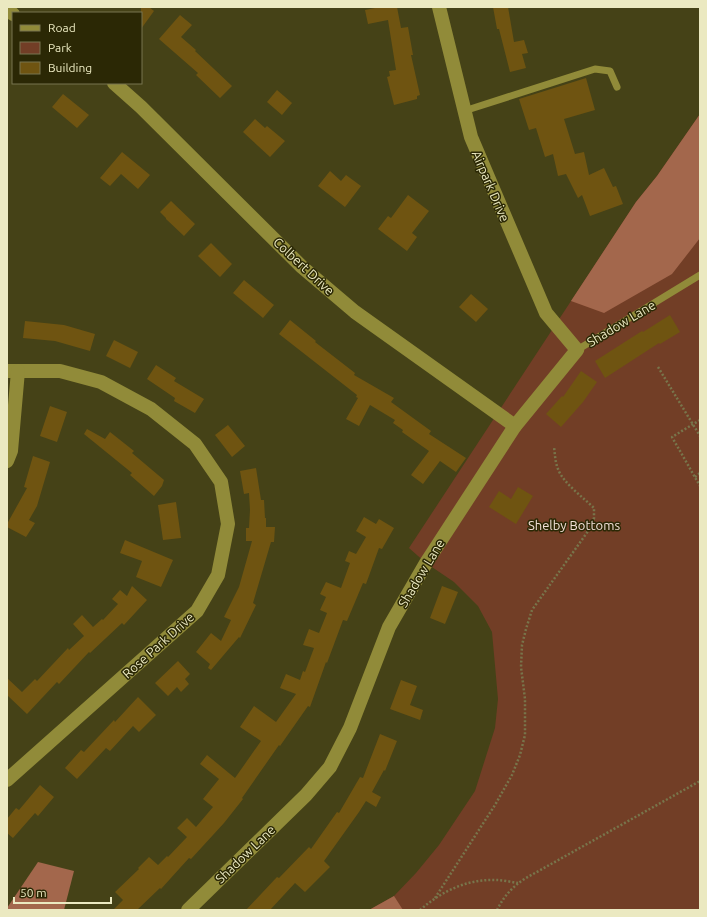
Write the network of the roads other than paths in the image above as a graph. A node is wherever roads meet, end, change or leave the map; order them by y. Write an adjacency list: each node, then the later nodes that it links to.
1 (439, 7): 4 (street, Airpark Drive)
2 (115, 84): 8 (street, Colbert Drive)
3 (617, 87): 4 (lane)
4 (464, 111): 6 (street, Airpark Drive)
5 (700, 275): 6 (lane, Shadow Lane)
6 (577, 350): 8 (street, Shadow Lane)
7 (12, 371): 9 (street); 10 (street, Rose Park Drive)
8 (515, 426): 11 (street, Shadow Lane)
9 (7, 461)
10 (7, 780)
11 (188, 910)

